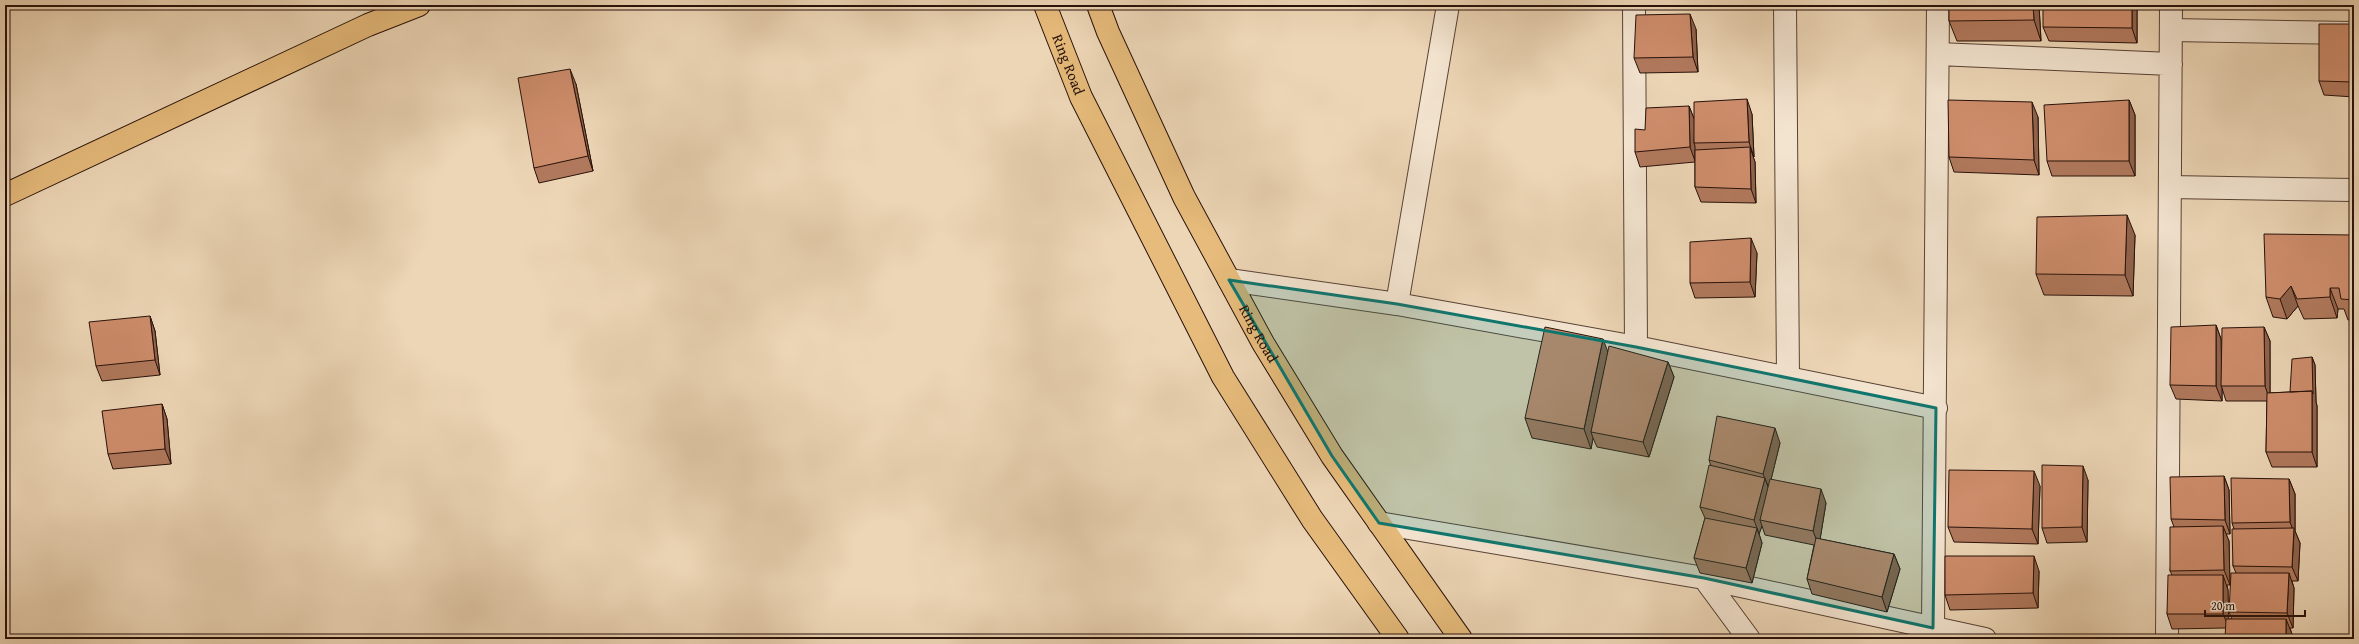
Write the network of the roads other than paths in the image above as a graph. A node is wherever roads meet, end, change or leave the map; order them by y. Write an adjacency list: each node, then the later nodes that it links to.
1 (419, 5): 15 (main road)
2 (1045, 5): 24 (main road, Ring Road)
3 (1098, 5): 16 (main road, Ring Road)
4 (1448, 5): 17 (street)
5 (1634, 5): 18 (street)
6 (1785, 5): 19 (street)
7 (1938, 5): 11 (street)
8 (2171, 5): 9 (street)
9 (2171, 30): 10 (street); 12 (street)
10 (2354, 33)
11 (1938, 54): 12 (street); 20 (street)
12 (2171, 64): 13 (street)
13 (2170, 187): 14 (street); 28 (street)
14 (2354, 190)
15 (5, 195)
16 (1229, 280): 17 (street); 21 (main road, Ring Road)
17 (1397, 304): 18 (street)
18 (1636, 347): 19 (street)
19 (1788, 378): 20 (street)
20 (1936, 408): 23 (street)
21 (1379, 523): 22 (street); 25 (main road, Ring Road)
22 (1704, 578): 23 (street); 26 (street)
23 (1942, 632): 27 (street)
24 (1398, 639)
25 (1461, 639)
26 (1749, 639)
27 (1985, 639)
28 (2168, 639)

